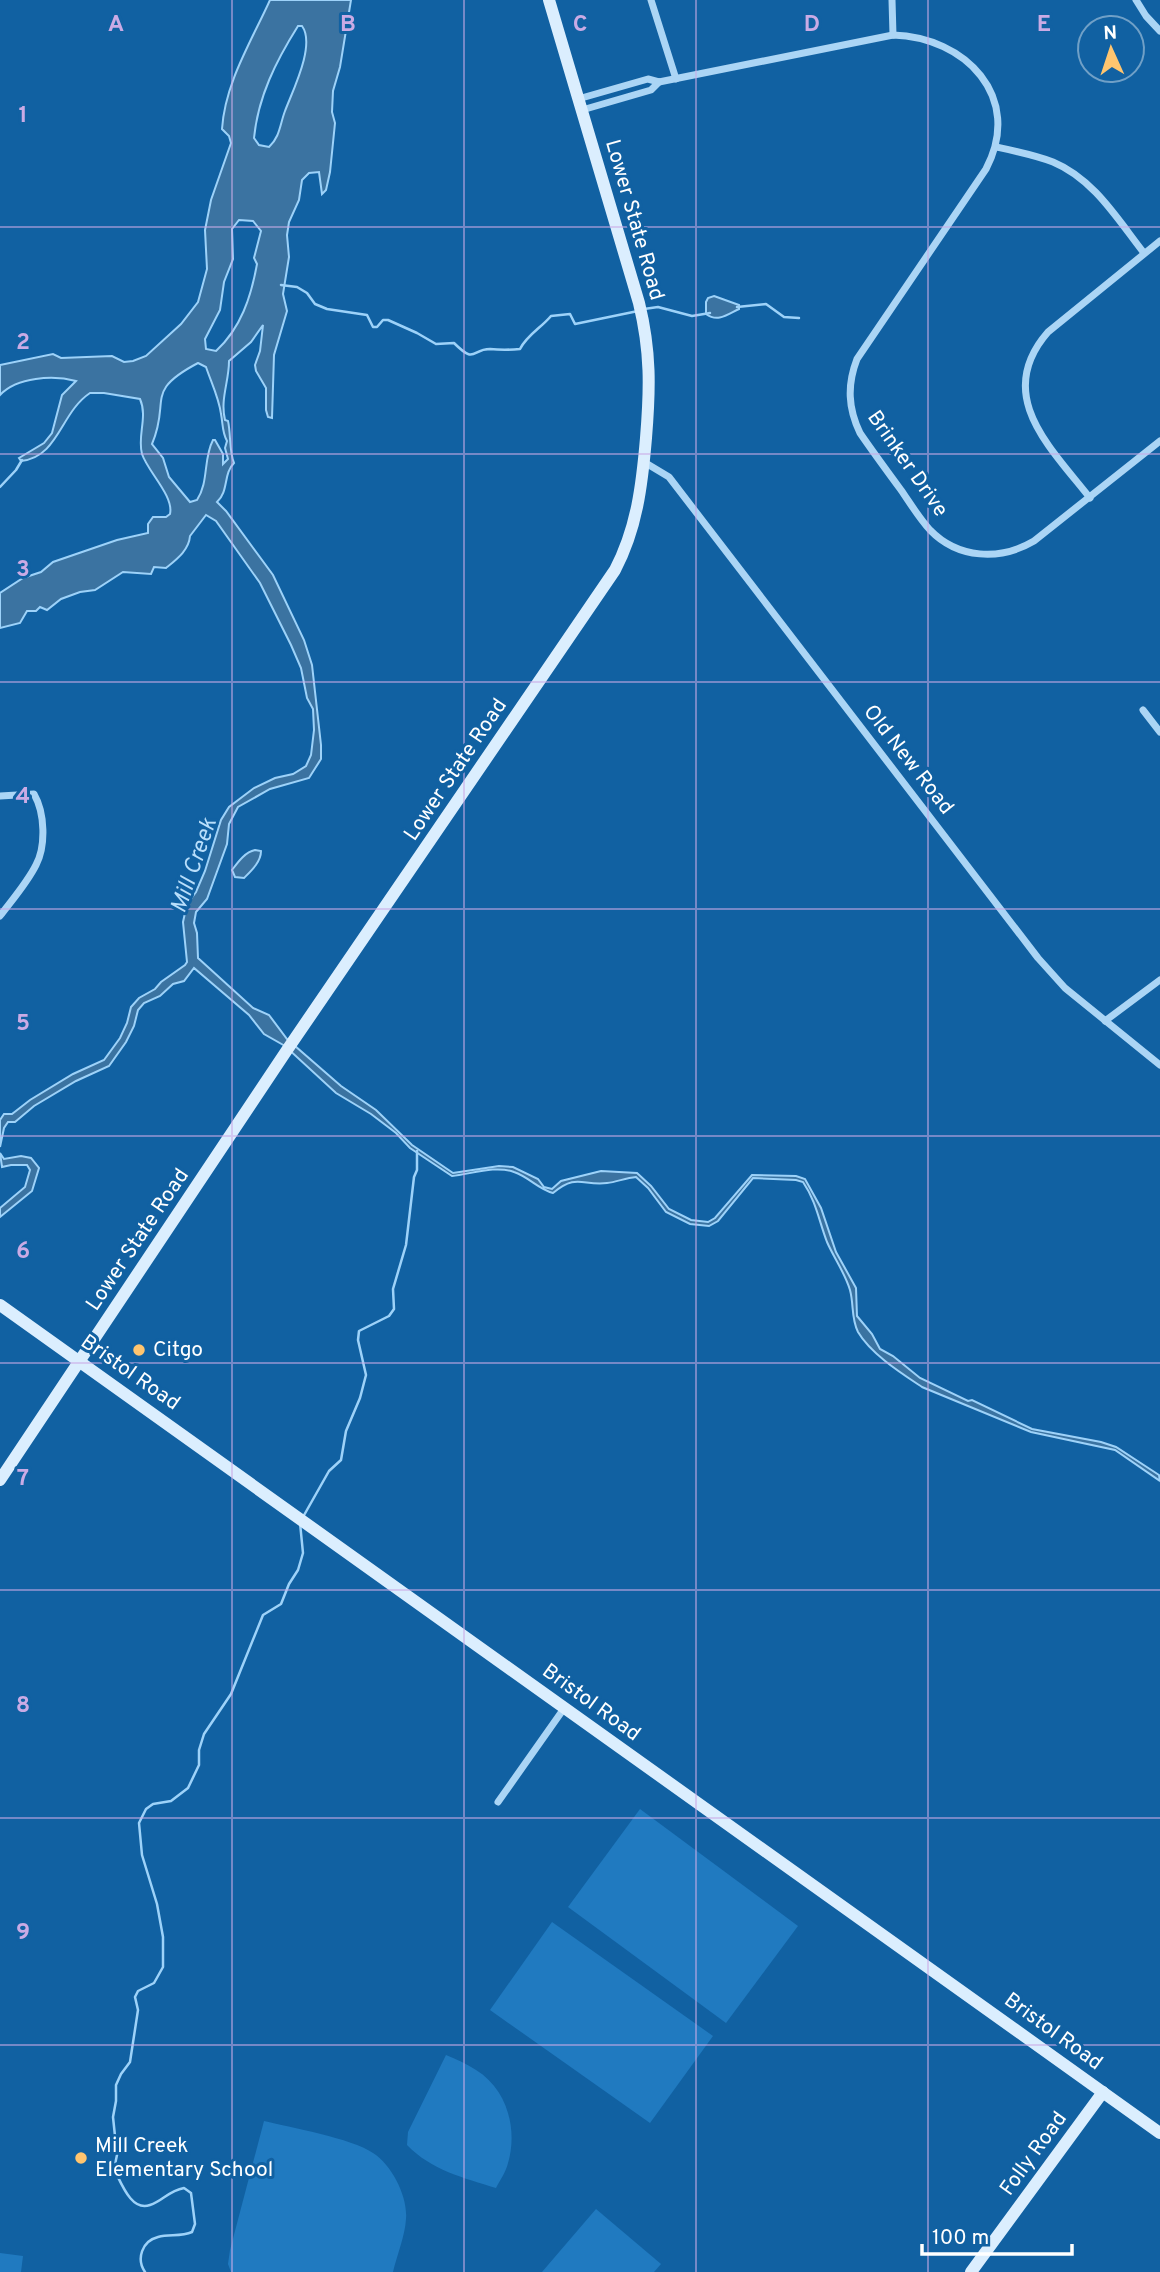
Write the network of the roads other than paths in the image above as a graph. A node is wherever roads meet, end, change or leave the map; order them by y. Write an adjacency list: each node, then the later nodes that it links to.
1 (549, 0): 9 (street, Lower State Road)
2 (651, 0): 7 (street)
3 (892, 0): 6 (street)
4 (1136, 0): 5 (street)
5 (1160, 31)
6 (893, 35): 7 (street); 10 (street)
7 (676, 79): 8 (street)
8 (659, 82): 9 (street); 9 (street)
9 (580, 105): 14 (street, Lower State Road)
10 (996, 147): 12 (street); 15 (street, Brinker Drive)
11 (1160, 241): 12 (street)
12 (1144, 253): 15 (street)
13 (1160, 441): 15 (street, Brinker Drive)
14 (645, 462): 21 (street, Old New Road); 24 (street, Lower State Road)
15 (1090, 498)
16 (1143, 710): 17 (street)
17 (1160, 732)
18 (0, 796): 19 (street)
19 (0, 916)
20 (1160, 981): 21 (street)
21 (1105, 1021): 22 (street, Old New Road)
22 (1160, 1065)
23 (0, 1304): 24 (street, Bristol Road)
24 (80, 1361): 25 (street, Lower State Road); 26 (street, Bristol Road)
25 (0, 1480)
26 (565, 1707): 27 (street); 28 (street, Bristol Road)
27 (498, 1802)
28 (1103, 2092): 29 (street, Bristol Road); 30 (street, Folly Road)
29 (1160, 2133)
30 (971, 2272)

